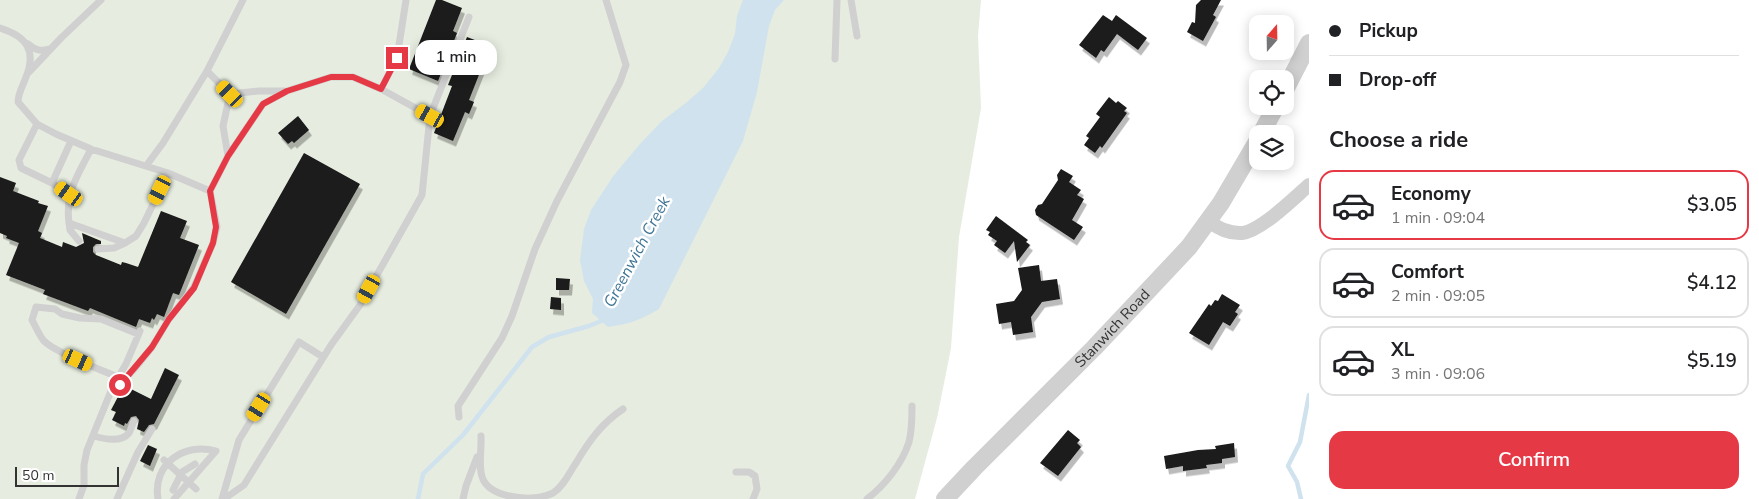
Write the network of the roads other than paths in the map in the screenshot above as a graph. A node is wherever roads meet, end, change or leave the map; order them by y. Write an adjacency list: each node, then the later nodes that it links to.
1 (101, 0): 12 (lane)
2 (243, 0): 14 (lane)
3 (406, 0): 17 (lane)
4 (606, 0): 42 (lane)
5 (837, 0): 13 (lane)
6 (850, 0): 9 (lane)
7 (469, 17): 20 (lane)
8 (0, 28): 11 (lane)
9 (858, 36)
10 (1309, 43): 15 (street)
11 (28, 44): 12 (lane); 16 (lane)
12 (52, 48): 16 (lane)
13 (835, 59)
14 (207, 71): 19 (lane); 26 (lane)
15 (1294, 72)
16 (27, 74): 21 (lane)
17 (381, 89): 18 (lane); 20 (lane)
18 (287, 91): 19 (lane); 25 (lane)
19 (230, 94): 25 (lane)
20 (430, 116): 37 (lane)
21 (37, 124): 22 (lane); 28 (lane)
22 (71, 141): 23 (lane); 28 (lane)
23 (91, 149): 26 (lane); 31 (lane)
24 (1249, 155): 33 (street, Stanwich Road)
25 (228, 156): 30 (lane)
26 (146, 166): 27 (lane)
27 (168, 173): 30 (lane); 35 (lane)
28 (52, 182): 31 (lane)
29 (1309, 184): 33 (street)
30 (210, 191): 39 (lane)
31 (69, 194): 32 (lane)
32 (69, 222): 34 (lane); 35 (lane)
33 (1209, 222): 61 (street, Stanwich Road)
34 (78, 241)
35 (125, 243): 36 (lane)
36 (98, 249)
37 (323, 357): 57 (lane); 57 (lane)
38 (118, 377): 38 (lane); 39 (lane)
39 (110, 394): 45 (lane)
40 (912, 406): 60 (lane)
41 (623, 409): 58 (lane)
42 (460, 417)
43 (134, 421): 45 (lane)
44 (152, 429): 55 (lane)
45 (94, 436): 54 (lane)
46 (166, 462): 49 (lane); 50 (lane); 53 (lane)
47 (195, 464): 49 (lane)
48 (736, 472): 59 (lane)
49 (180, 474): 50 (lane); 52 (lane)
50 (189, 483): 51 (lane); 56 (lane)
51 (196, 488)
52 (173, 490)
53 (157, 498)
54 (79, 499)
55 (118, 499)
56 (174, 499)
57 (223, 499)
58 (463, 499)
59 (753, 499)
60 (867, 499)
61 (945, 499)

